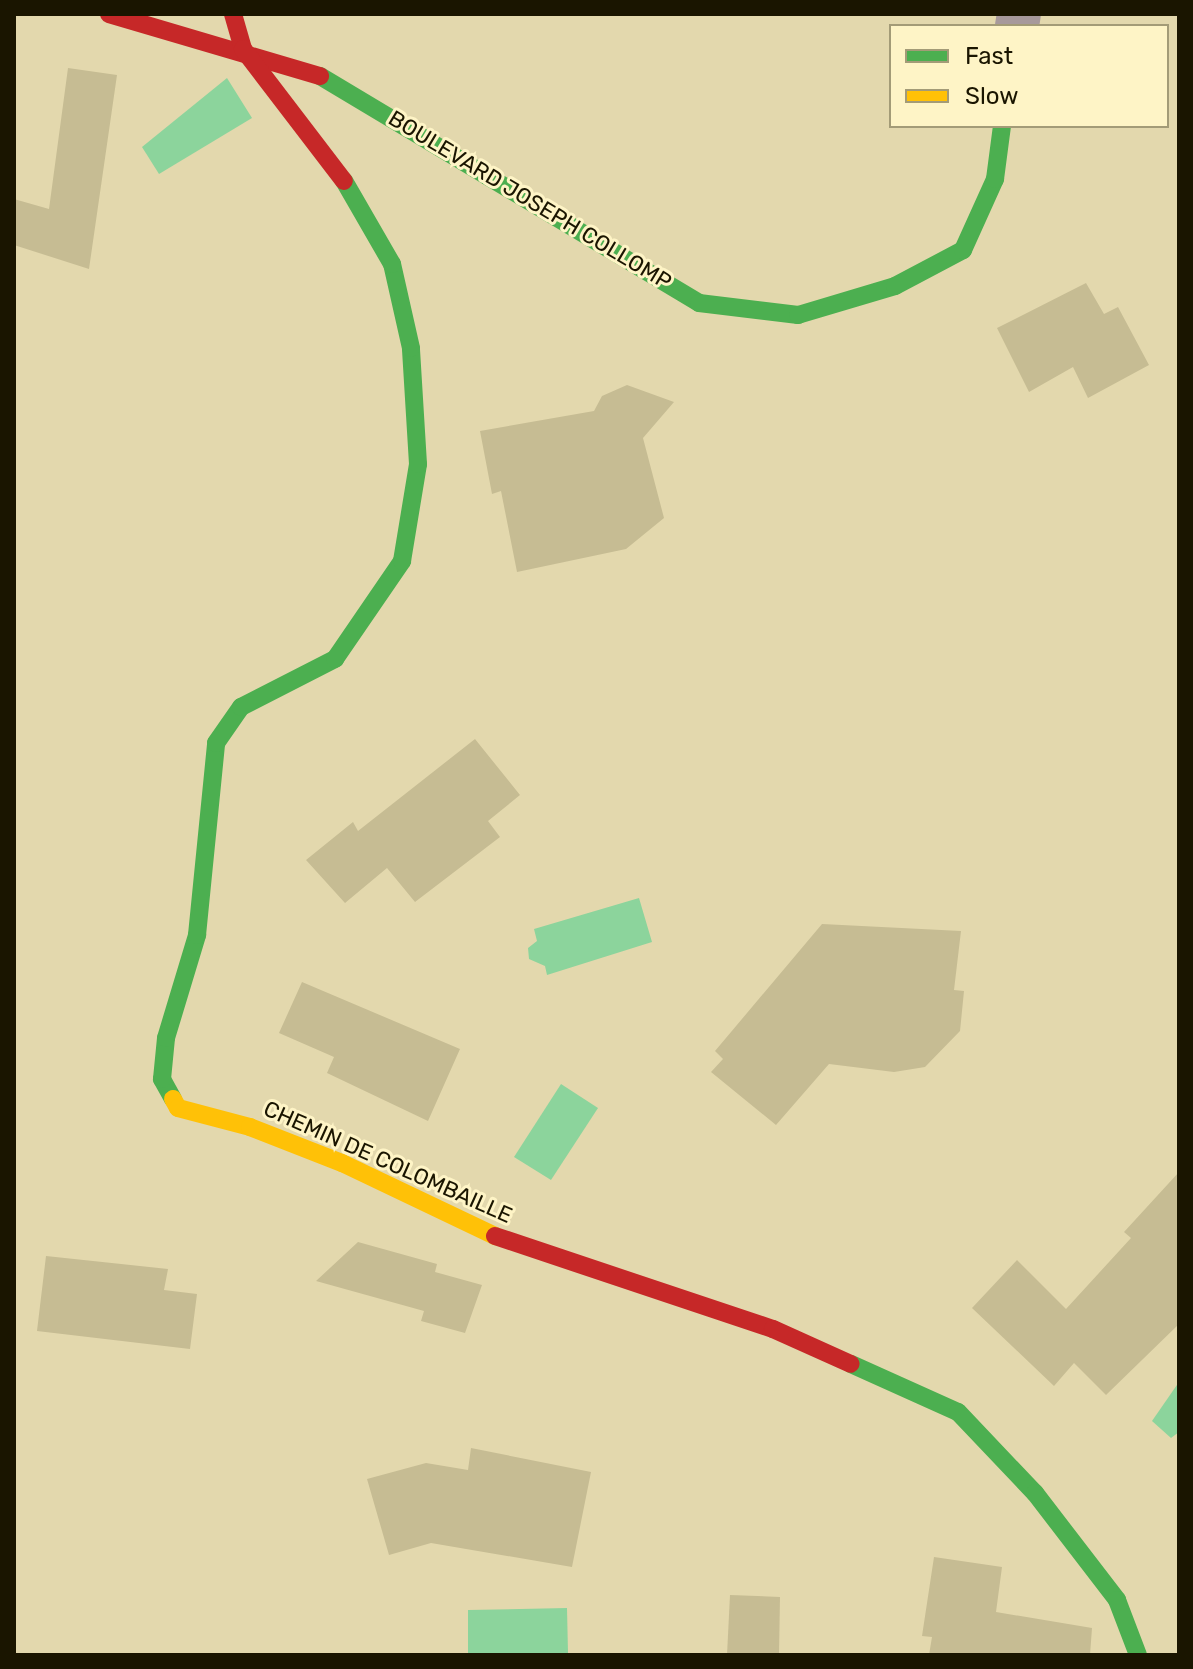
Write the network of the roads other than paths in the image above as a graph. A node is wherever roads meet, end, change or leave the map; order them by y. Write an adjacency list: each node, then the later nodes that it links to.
1 (109, 14): 3 (street, BOULEVARD JOSEPH COLLOMP)
2 (233, 14): 3 (street, CHEMIN DE COLOMBAILLE)
3 (243, 49): 4 (street, BOULEVARD JOSEPH COLLOMP); 5 (street, CHEMIN DE COLOMBAILLE)
4 (1002, 128)
5 (1138, 1655)

